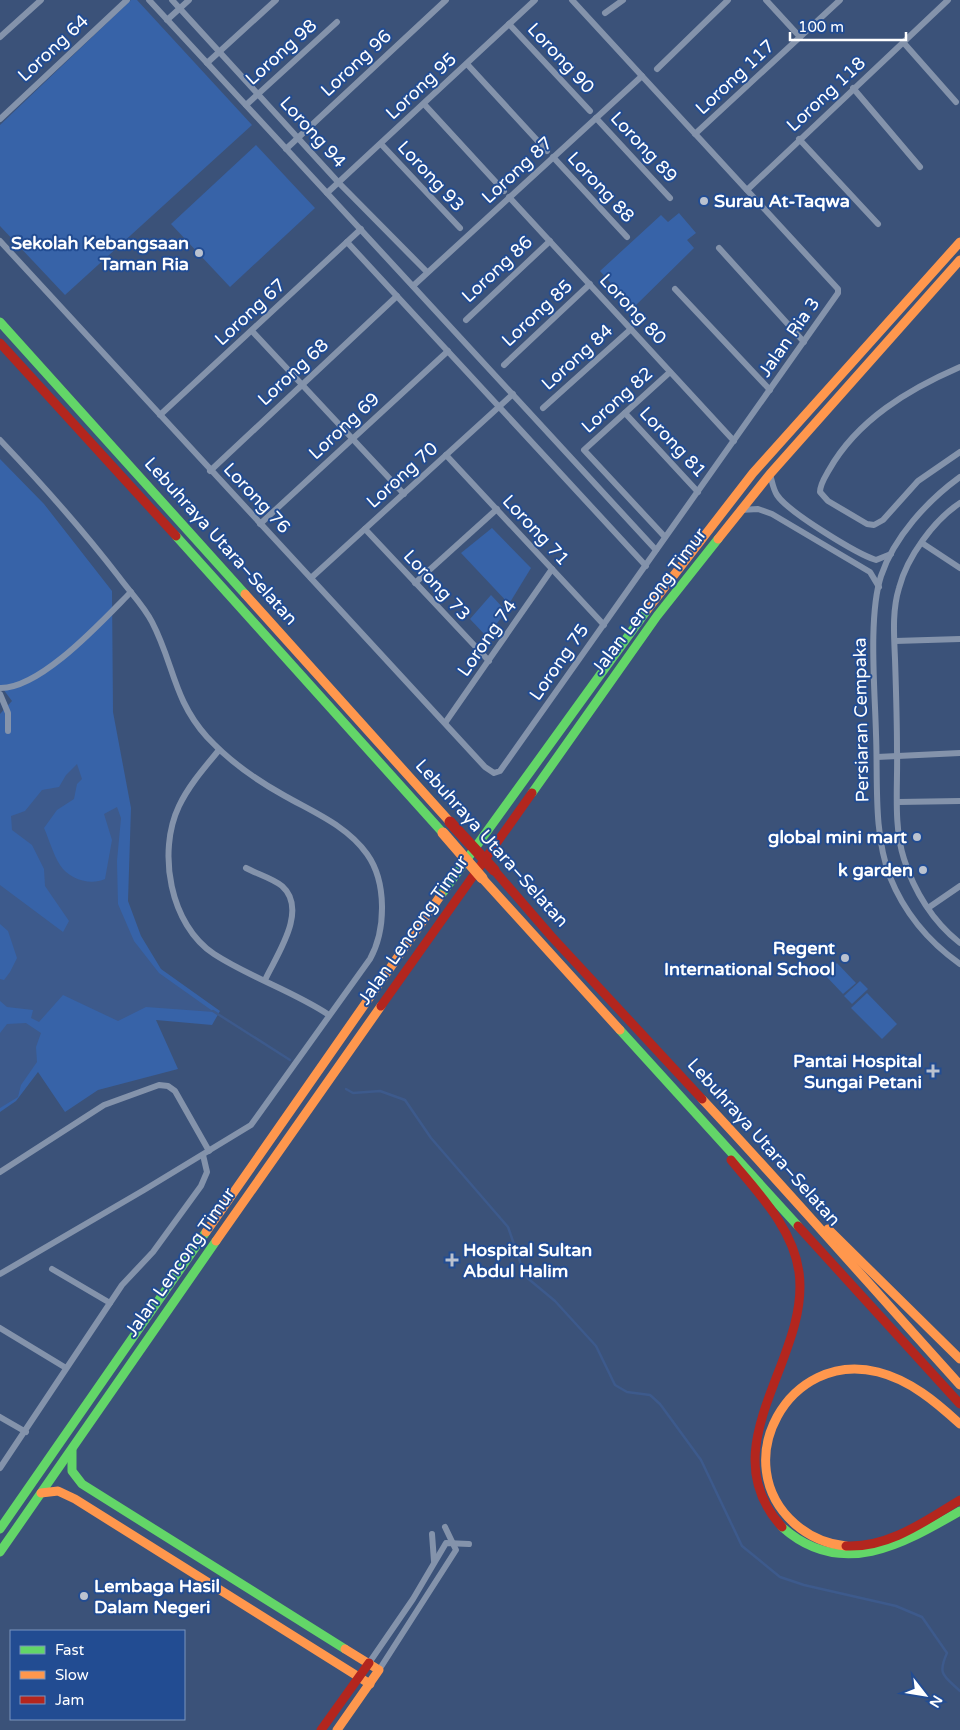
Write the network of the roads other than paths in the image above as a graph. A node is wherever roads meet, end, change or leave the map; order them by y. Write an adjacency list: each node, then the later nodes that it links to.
1 (40, 0): 20 (street)
2 (149, 0): 17 (street)
3 (172, 0): 15 (street, Lorong 94)
4 (189, 0): 15 (street)
5 (276, 0): 23 (street)
6 (446, 0): 37 (street, Lorong 96)
7 (535, 0): 19 (street, Lorong 95)
8 (572, 0): 27 (street, Jalan Ria 3)
9 (623, 0): 16 (street)
10 (728, 0): 26 (street)
11 (766, 0): 21 (street)
12 (840, 0): 21 (street, Lorong 117)
13 (948, 0): 22 (street, Lorong 118)
14 (125, 1): 35 (street, Lorong 64)
15 (180, 8): 17 (street); 23 (street, Lorong 94)
16 (605, 13)
17 (167, 20): 24 (street)
18 (337, 22): 29 (street, Lorong 98)
19 (509, 24): 25 (street, Lorong 95); 33 (street, Lorong 90)
20 (0, 37)
21 (800, 37): 36 (street, Lorong 117)
22 (902, 42): 28 (street, Lorong 118); 30 (street)
23 (220, 52): 24 (street); 29 (street, Lorong 94)
24 (207, 63): 32 (street)
25 (467, 64): 31 (street, Lorong 95); 41 (street)
26 (657, 69)
27 (642, 76): 34 (street, Lorong 87); 36 (street, Jalan Ria 3)
28 (853, 88): 38 (street, Lorong 118); 43 (street)
29 (258, 94): 32 (street, Lorong 98); 37 (street, Lorong 94)
30 (956, 102)
31 (424, 104): 39 (street, Lorong 95); 46 (street)
32 (246, 105): 40 (street)
33 (590, 111)
34 (596, 118): 42 (street, Lorong 87); 49 (street, Lorong 89)
35 (0, 119)
36 (696, 134): 45 (street, Jalan Ria 3)
37 (298, 138): 40 (street, Lorong 96); 44 (street, Lorong 94)
38 (799, 139): 45 (street, Lorong 118); 50 (street)
39 (381, 144): 44 (street, Lorong 95); 51 (street, Lorong 93)
40 (286, 149): 47 (street)
41 (547, 151)
42 (553, 157): 48 (street, Lorong 87); 53 (street, Lorong 88)
43 (920, 167)
44 (339, 183): 47 (street, Lorong 95); 60 (street, Lorong 94)
45 (747, 190): 69 (street, Jalan Ria 3)
46 (504, 191)
47 (328, 194): 52 (street)
48 (509, 197): 55 (street, Lorong 80); 60 (street, Lorong 87)
49 (670, 198)
50 (878, 224)
51 (460, 228)
52 (361, 230): 56 (street, Lorong 67); 62 (street)
53 (627, 237)
54 (0, 240): 81 (street, Lorong 76)
55 (550, 241): 61 (street, Lorong 80); 65 (street, Lorong 86)
56 (348, 242): 64 (street); 68 (street, Lorong 67)
57 (960, 242): 152 (main road, Jalan Lencong Timur)
58 (719, 248): 69 (street)
59 (960, 260): 88 (main road, Jalan Lencong Timur)
60 (427, 272): 62 (street, Lorong 87)
61 (590, 284): 67 (street, Lorong 80); 72 (street, Lorong 85)
62 (413, 286): 77 (street)
63 (675, 288): 76 (street)
64 (397, 296): 71 (street); 75 (street, Lorong 68)
65 (466, 320)
66 (0, 322): 134 (main road, Lebuhraya Utara–Selatan, bridge)
67 (631, 329): 74 (street, Lorong 80); 79 (street, Lorong 84)
68 (252, 331): 75 (street); 81 (street, Lorong 67)
69 (804, 342): 76 (street, Jalan Ria 3)
70 (0, 343): 130 (main road, Lebuhraya Utara–Selatan, bridge)
71 (448, 351): 78 (street); 82 (street, Lorong 69)
72 (504, 364)
73 (960, 367): 85 (street)
74 (670, 372): 80 (street, Lorong 82); 84 (street, Lorong 80)
75 (301, 385): 82 (street); 87 (street, Lorong 68)
76 (770, 390): 84 (street, Jalan Ria 3)
77 (513, 394): 78 (street, Lorong 70); 99 (street)
78 (499, 407): 86 (street, Lorong 70); 101 (street)
79 (543, 408)
80 (625, 413): 90 (street, Lorong 81); 97 (street, Lorong 82)
81 (160, 415): 87 (street, Lorong 76)
82 (352, 439): 91 (street); 95 (street, Lorong 69)
83 (0, 440): 107 (street)
84 (734, 441): 90 (street, Jalan Ria 3)
85 (960, 452)
86 (446, 455): 91 (street, Lorong 70); 93 (street, Lorong 71)
87 (210, 471): 95 (street, Lorong 76)
88 (770, 474): 94 (main road, Jalan Lencong Timur); 100 (street)
89 (960, 477): 100 (street, Persiaran Cempaka)
90 (698, 492): 97 (street, Jalan Ria 3)
91 (404, 494): 96 (street, Lorong 70)
92 (960, 503): 98 (street)
93 (496, 509): 103 (street, Lorong 71); 105 (street)
94 (740, 510): 106 (street); 146 (main road, Jalan Lencong Timur)
95 (260, 524): 104 (street, Lorong 76)
96 (364, 529): 104 (street, Lorong 70); 105 (street, Lorong 73)
97 (666, 537): 99 (street, Jalan Ria 3)
98 (922, 543): 102 (street); 110 (street)
99 (656, 550): 101 (street, Lorong 75)
100 (891, 554): 106 (street, Persiaran Cempaka)
101 (646, 566): 108 (street, Lorong 75)
102 (960, 568)
103 (552, 569): 108 (street, Lorong 71); 111 (street, Lorong 74)
104 (311, 578): 114 (street, Lorong 76)
105 (415, 583): 111 (street, Lorong 73)
106 (879, 587): 119 (street, Persiaran Cempaka)
107 (131, 592): 112 (street); 116 (street)
108 (604, 625): 120 (street, Lorong 75)
109 (960, 639): 110 (street)
110 (895, 641): 118 (street)
111 (488, 661): 114 (street, Lorong 74)
112 (0, 688)
113 (0, 694): 115 (street)
114 (445, 723): 120 (street, Lorong 76)
115 (8, 731)
116 (220, 750): 128 (street); 129 (street)
117 (960, 753): 118 (street)
118 (898, 756): 119 (street); 122 (street)
119 (877, 757): 127 (street, Persiaran Cempaka)
120 (494, 773)
121 (960, 801): 122 (street)
122 (898, 802): 125 (street)
123 (246, 868): 128 (street)
124 (960, 886): 125 (street)
125 (928, 908): 126 (street)
126 (960, 943)
127 (960, 964)
128 (265, 980): 129 (street)
129 (329, 1015): 131 (street)
130 (700, 1119): 142 (main road, Lebuhraya Utara–Selatan); 150 (main road)
131 (209, 1151): 132 (street); 133 (street)
132 (203, 1155): 136 (street); 137 (street)
133 (0, 1172)
134 (795, 1199): 139 (main road); 141 (main road, Lebuhraya Utara–Selatan)
135 (52, 1269): 137 (street)
136 (0, 1274)
137 (110, 1303): 140 (street)
138 (0, 1328): 140 (street)
139 (960, 1359)
140 (66, 1368): 145 (street)
141 (960, 1384)
142 (960, 1404)
143 (0, 1416): 145 (street)
144 (960, 1424): 149 (main road)
145 (26, 1432): 147 (street)
146 (72, 1450): 148 (main road, Jalan Lencong Timur); 158 (main road)
147 (0, 1468)
148 (41, 1493): 156 (main road, Jalan Lencong Timur); 160 (main road)
149 (960, 1500)
150 (960, 1511)
151 (445, 1527): 154 (street)
152 (0, 1529)
153 (432, 1534): 157 (street)
154 (452, 1543): 155 (street); 157 (street); 159 (street)
155 (469, 1544)
156 (0, 1552)
157 (434, 1562): 158 (street)
158 (369, 1663): 159 (main road); 160 (main road)
159 (379, 1670): 161 (main road)
160 (359, 1676): 161 (main road); 162 (main road)
161 (370, 1684): 163 (main road)
162 (321, 1730)
163 (337, 1730)

